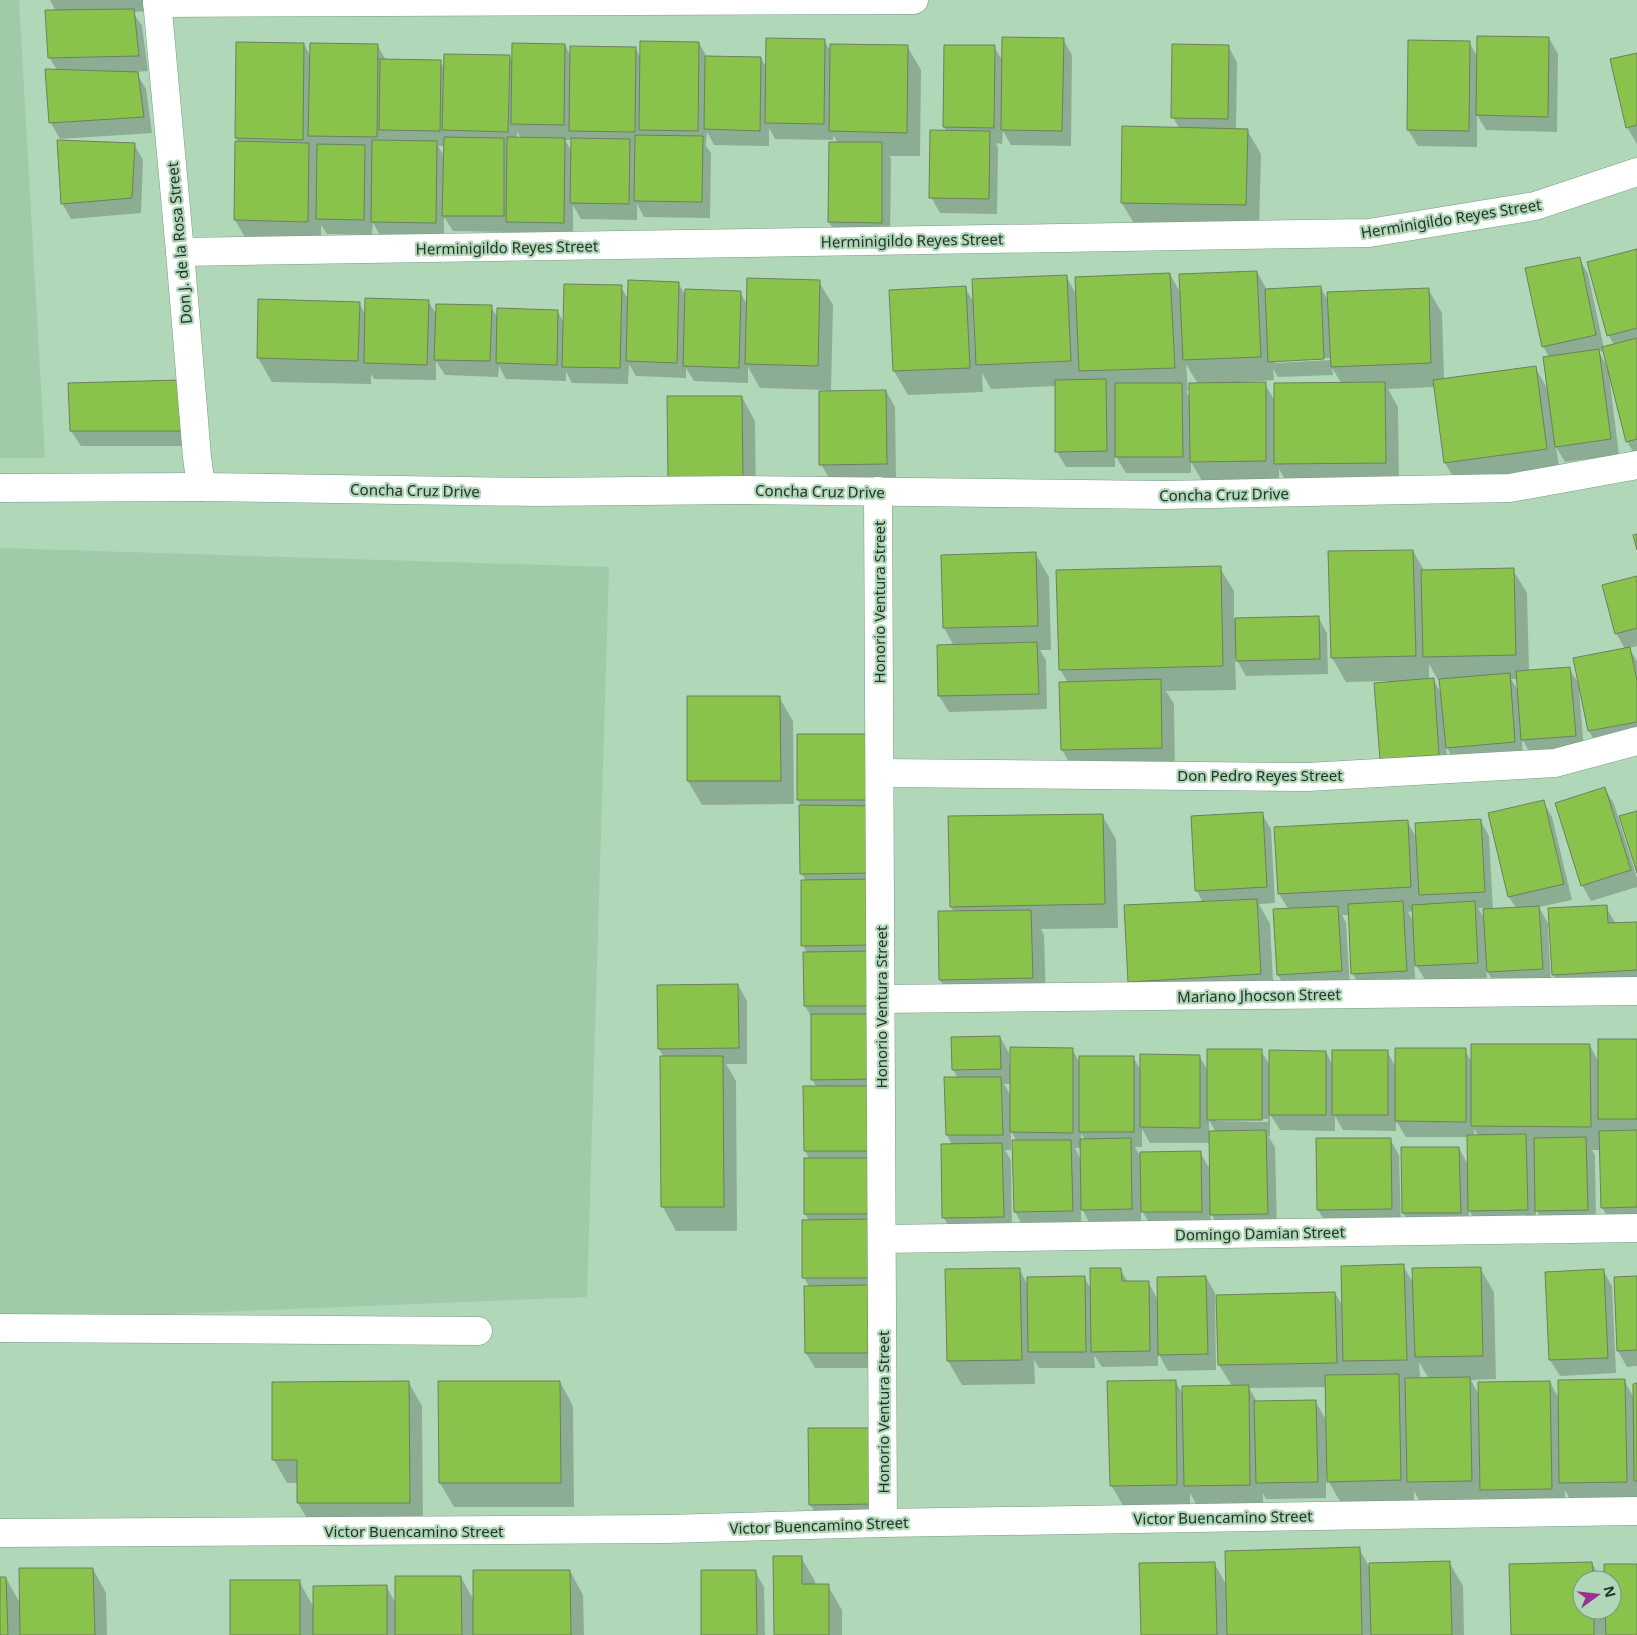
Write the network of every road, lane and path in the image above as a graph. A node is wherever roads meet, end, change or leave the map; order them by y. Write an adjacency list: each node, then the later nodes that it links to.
1 (914, 0): 2 (street)
2 (157, 2): 4 (street, Don J. de la Rosa Street)
3 (1637, 172): 4 (street, Herminigildo Reyes Street)
4 (180, 252): 6 (street, Don J. de la Rosa Street)
5 (1637, 465): 8 (street, Concha Cruz Drive)
6 (201, 487): 7 (street, Concha Cruz Drive); 8 (street, Concha Cruz Drive)
7 (0, 488)
8 (878, 492): 10 (street, Honorio Ventura Street)
9 (1637, 741): 10 (street, Don Pedro Reyes Street)
10 (880, 773): 12 (street, Honorio Ventura Street)
11 (1637, 991): 12 (street, Mariano Jhocson Street)
12 (881, 1000): 14 (street, Honorio Ventura Street)
13 (1637, 1228): 14 (street, Domingo Damian Street)
14 (882, 1239): 18 (street, Honorio Ventura Street)
15 (0, 1328): 16 (street)
16 (478, 1331)
17 (1637, 1511): 18 (street, Victor Buencamino Street)
18 (883, 1523): 19 (street, Victor Buencamino Street)
19 (0, 1534)

